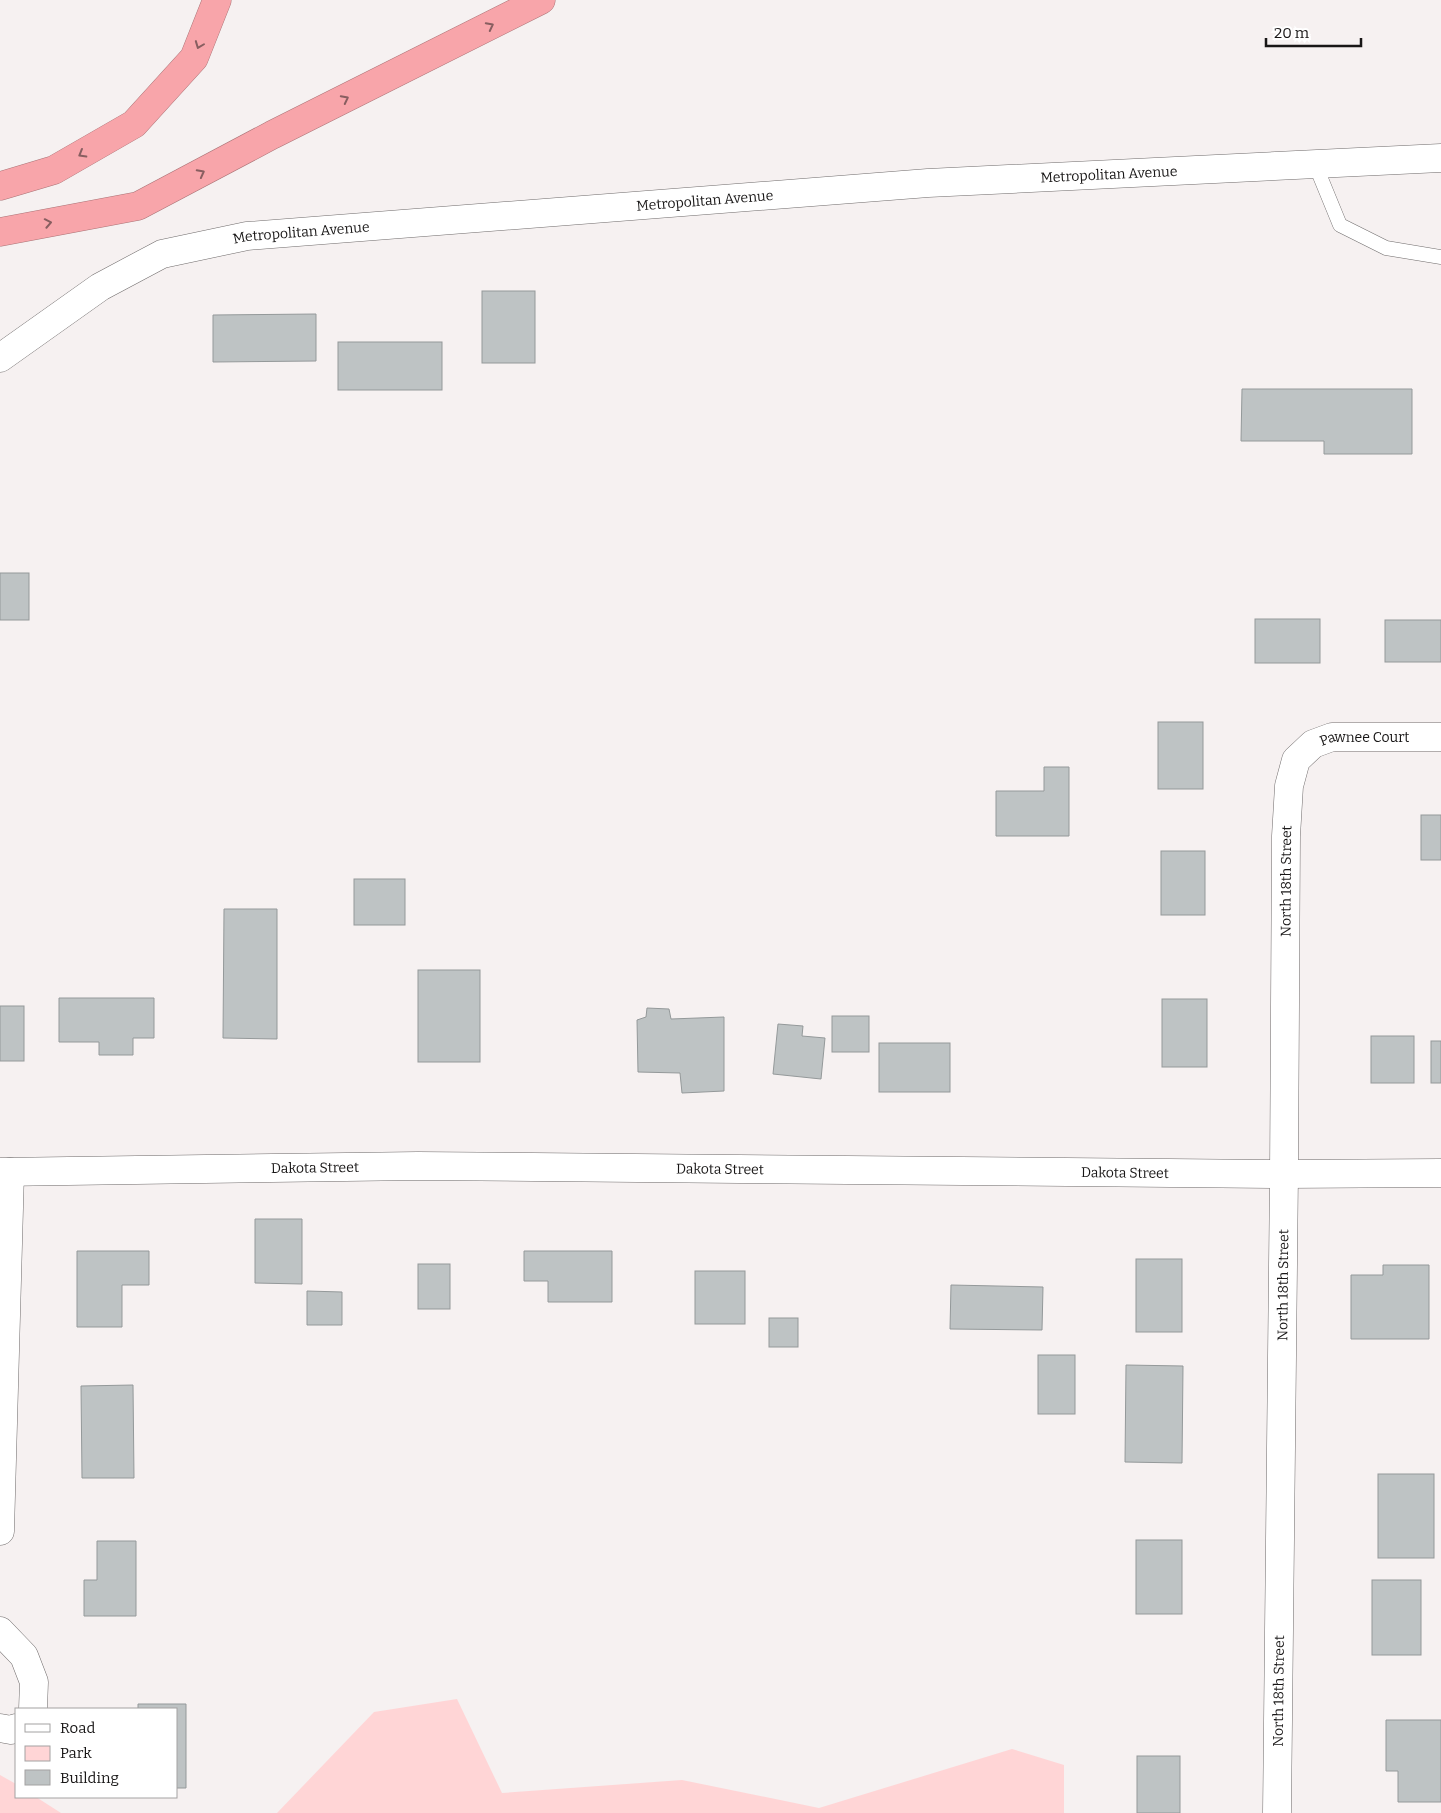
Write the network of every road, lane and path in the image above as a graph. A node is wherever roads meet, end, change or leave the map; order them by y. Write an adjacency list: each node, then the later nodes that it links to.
1 (217, 0): 5 (highway, one-way to 5)
2 (542, 0): 6 (highway, one-way to 2)
3 (1441, 158): 4 (street, Metropolitan Avenue)
4 (1315, 164): 7 (lane); 8 (street, Metropolitan Avenue)
5 (0, 186)
6 (0, 232)
7 (1441, 257)
8 (0, 358)
9 (1441, 737): 10 (street, Pawnee Court)
10 (1296, 760): 12 (street, North 18th Street)
11 (5, 1172): 12 (street, Dakota Street); 14 (street)
12 (1284, 1174): 13 (street, Dakota Street); 19 (street, North 18th Street)
13 (1441, 1174)
14 (0, 1531)
15 (0, 1631): 16 (street)
16 (33, 1708)
17 (0, 1728): 18 (street)
18 (15, 1728)
19 (1277, 1813)

